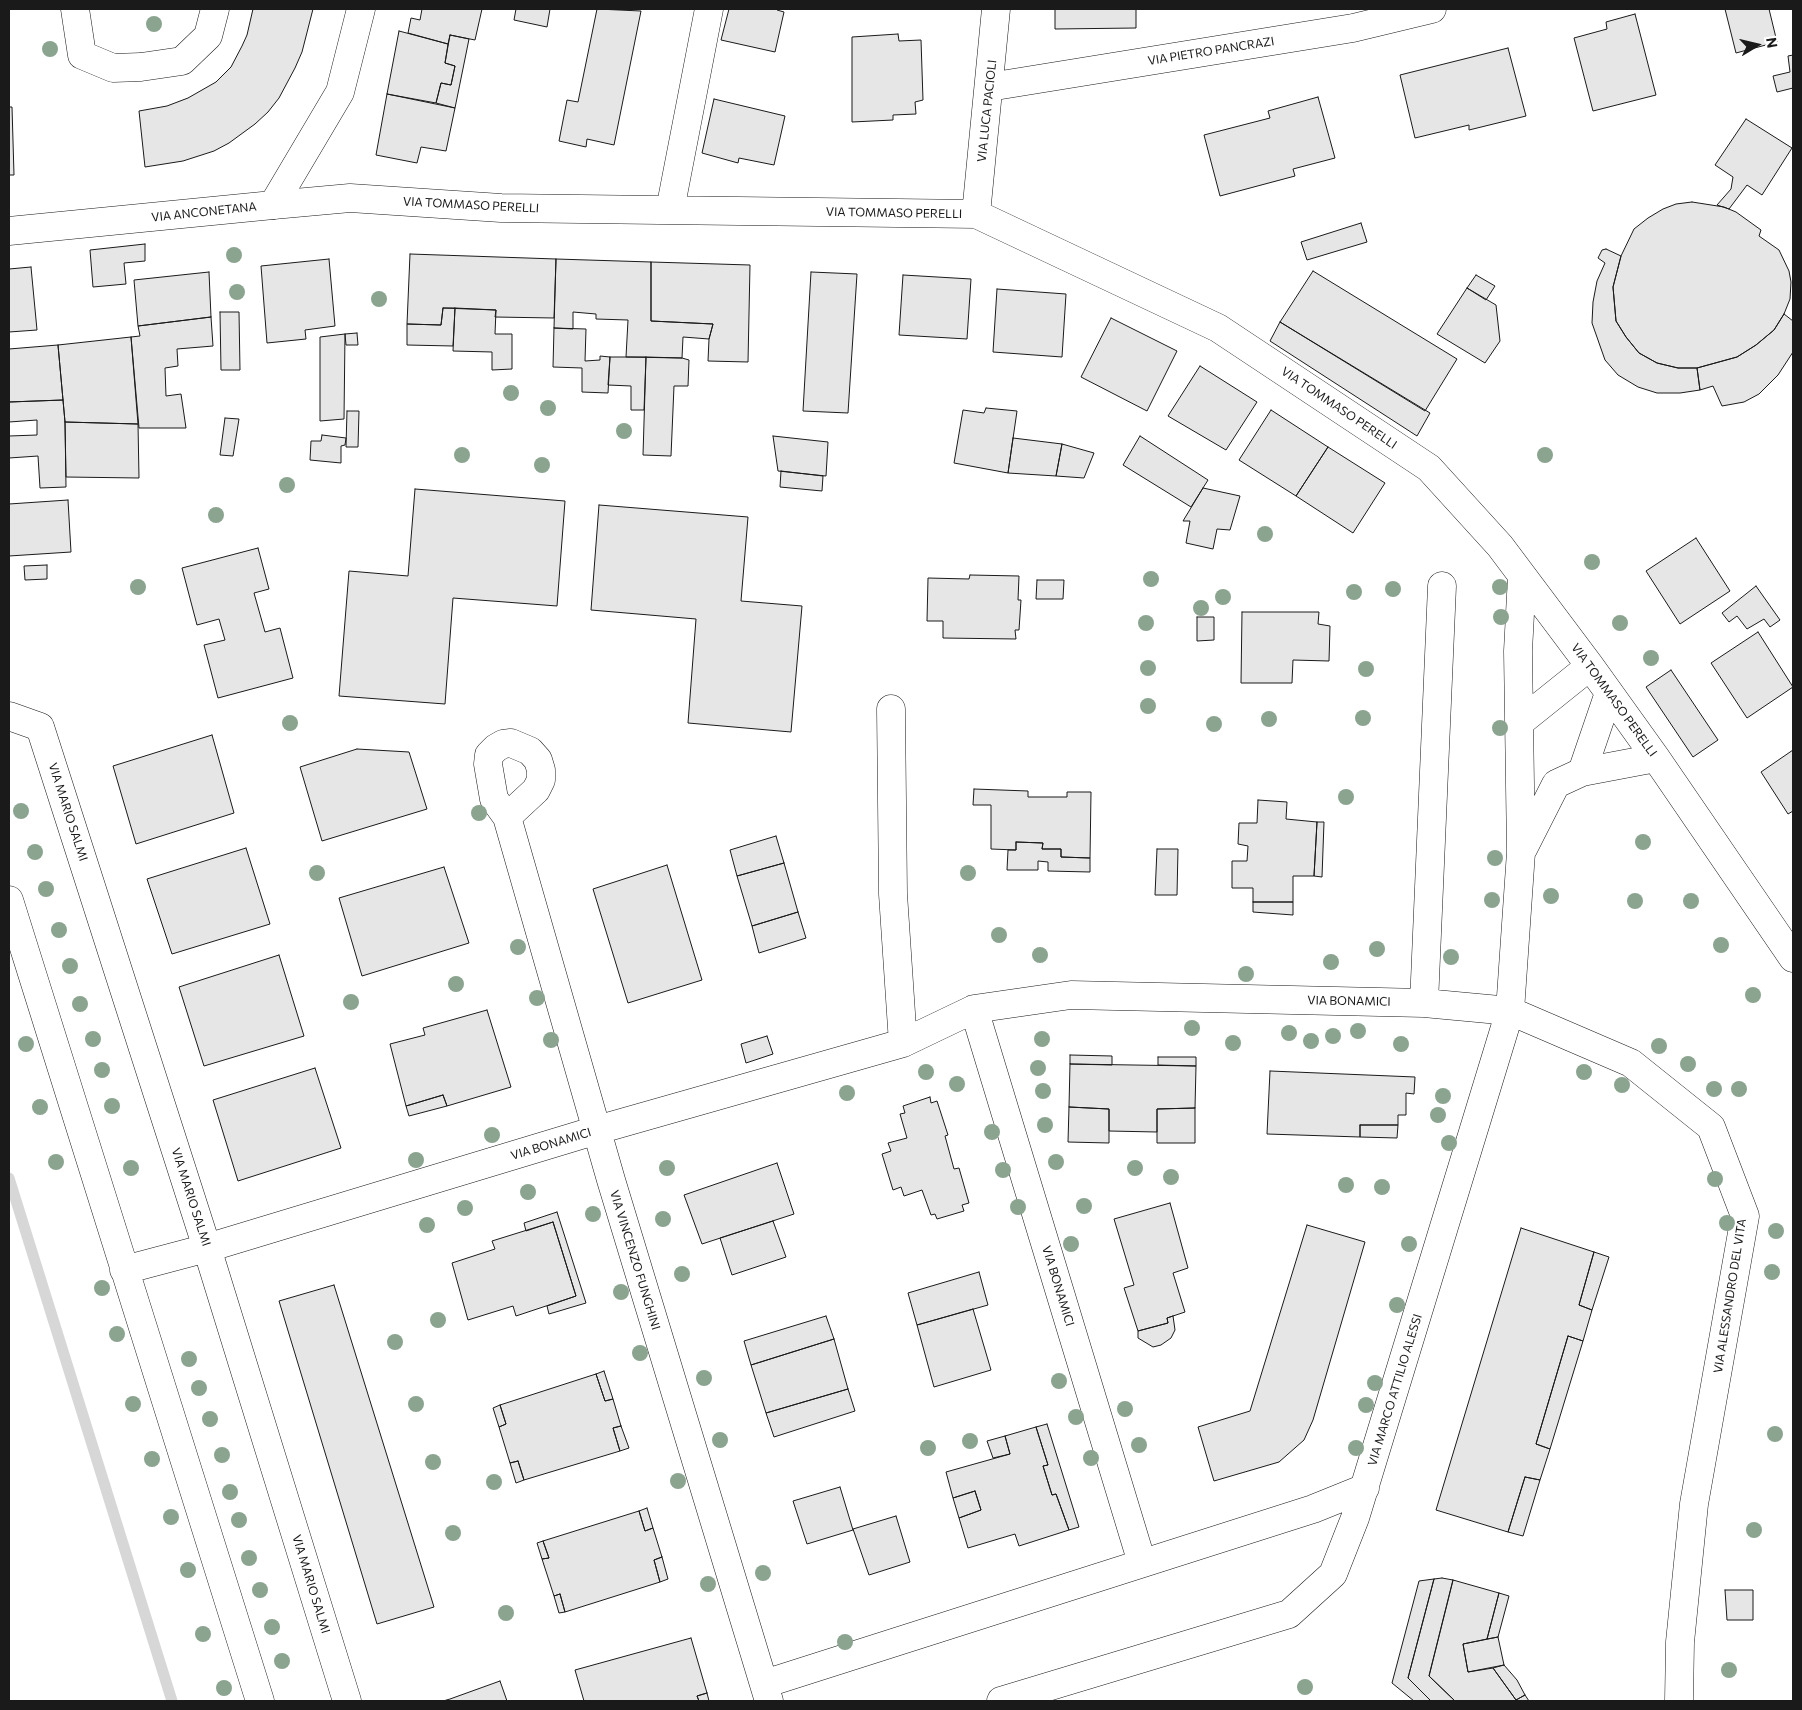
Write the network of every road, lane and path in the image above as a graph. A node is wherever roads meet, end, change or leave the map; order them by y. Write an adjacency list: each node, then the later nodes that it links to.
1 (76, 9): 2 (street)
2 (215, 9)
3 (360, 9): 9 (street, VIA ANCONETANA)
4 (709, 9): 10 (street)
5 (996, 9): 8 (street, VIA LUCA PACIOLI)
6 (1432, 9): 7 (street, VIA PIETRO PANCRAZI)
7 (1353, 19): 8 (street, VIA PIETRO PANCRAZI)
8 (989, 86): 11 (street, VIA LUCA PACIOLI)
9 (273, 205): 10 (street, VIA TOMMASO PERELLI); 12 (street, VIA ANCONETANA)
10 (670, 210): 11 (street, VIA TOMMASO PERELLI)
11 (976, 214): 13 (street, VIA TOMMASO PERELLI)
12 (9, 231)
13 (1522, 576): 15 (street, VIA TOMMASO PERELLI); 19 (street, VIA MARCO ATTILIO ALESSI)
14 (1442, 586): 26 (street)
15 (1590, 666): 16 (street, VIA TOMMASO PERELLI); 19 (street)
16 (1609, 693): 20 (street, VIA TOMMASO PERELLI); 21 (street)
17 (891, 709): 29 (street)
18 (9, 716): 31 (street, VIA MARIO SALMI)
19 (1519, 723): 23 (street, VIA MARCO ATTILIO ALESSI)
20 (1656, 758): 21 (street, VIA MARCO ATTILIO ALESSI); 25 (street, VIA TOMMASO PERELLI)
21 (1582, 772): 23 (street, VIA MARCO ATTILIO ALESSI)
22 (507, 817): 30 (street, VIA VINCENZO FUNGHINI)
23 (1521, 852): 28 (street, VIA MARCO ATTILIO ALESSI)
24 (9, 900): 32 (street)
25 (1793, 958)
26 (1424, 1003): 27 (street, VIA BONAMICI); 28 (street, VIA BONAMICI)
27 (974, 1009): 29 (street, VIA BONAMICI); 34 (street, VIA BONAMICI)
28 (1510, 1011): 33 (street, VIA MARCO ATTILIO ALESSI); 39 (street, VIA ALESSANDRO DEL VITA)
29 (903, 1044): 30 (street, VIA BONAMICI)
30 (597, 1130): 31 (street, VIA BONAMICI); 35 (street, VIA VINCENZO FUNGHINI)
31 (207, 1248): 32 (street, VIA BONAMICI); 37 (street, VIA MARIO SALMI)
32 (124, 1270): 36 (street)
33 (1365, 1488): 34 (street); 38 (street, VIA MARCO ATTILIO ALESSI)
34 (1142, 1564): 35 (street)
35 (766, 1692)
36 (260, 1701)
37 (347, 1701)
38 (1001, 1701)
39 (1679, 1701)

